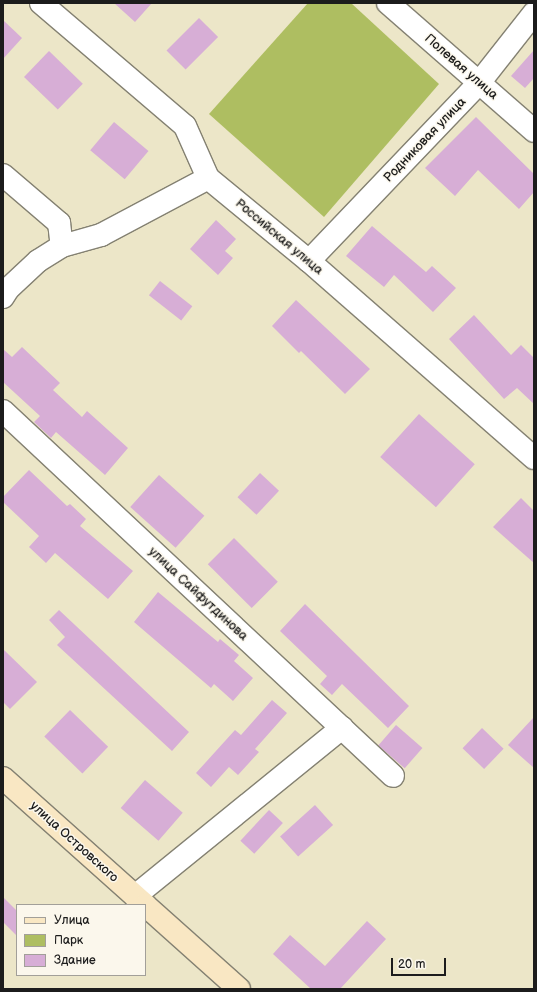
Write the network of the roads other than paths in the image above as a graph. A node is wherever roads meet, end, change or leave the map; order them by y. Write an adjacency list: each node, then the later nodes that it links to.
1 (41, 3): 7 (street, Российская улица)
2 (388, 3): 4 (street, Полевая улица)
3 (534, 13): 4 (street, Родниковая улица)
4 (479, 83): 5 (street, Полевая улица); 9 (street, Родниковая улица)
5 (534, 132)
6 (3, 175): 8 (street)
7 (208, 178): 8 (street); 9 (street, Российская улица)
8 (62, 246): 10 (street)
9 (309, 261): 12 (street, Российская улица)
10 (3, 297)
11 (3, 411): 13 (street, улица Сайфутдинова)
12 (534, 458)
13 (342, 728): 14 (street, улица Сайфутдинова); 16 (street)
14 (393, 776)
15 (3, 778): 16 (main road, улица Островского)
16 (142, 902)
17 (146, 906): 18 (main road, улица Островского)
18 (239, 989)

